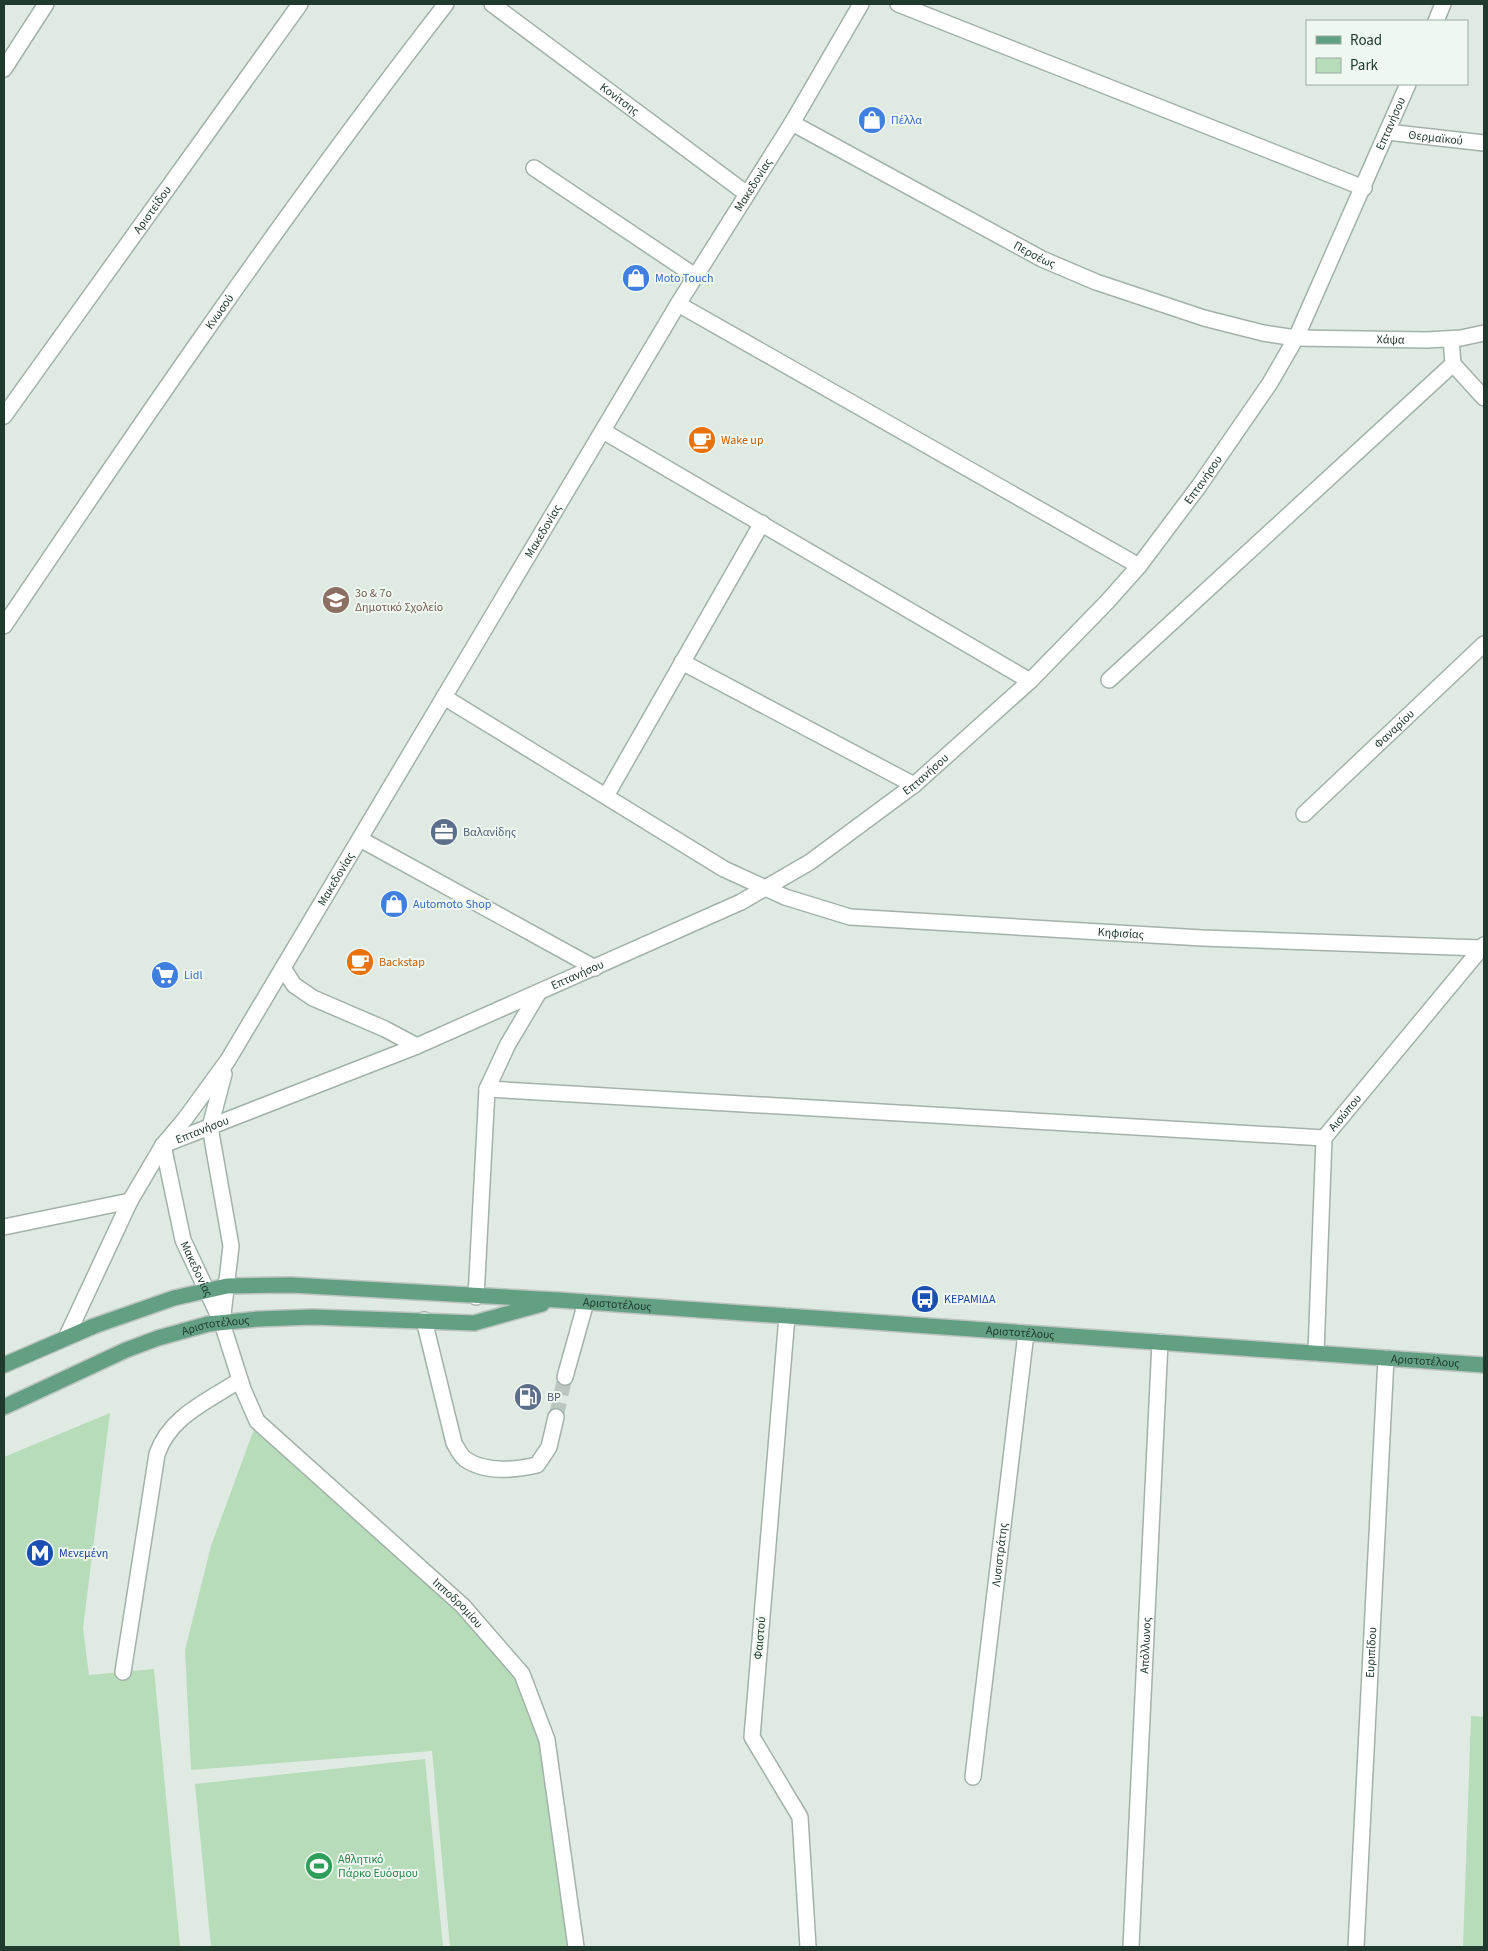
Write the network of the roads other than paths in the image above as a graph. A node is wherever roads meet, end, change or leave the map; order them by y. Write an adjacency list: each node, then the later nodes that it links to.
1 (46, 4): 9 (street)
2 (300, 4): 24 (street, Αριστείδου)
3 (446, 4): 28 (street, Κνωσού)
4 (492, 4): 16 (street, Κονίτσης)
5 (861, 4): 11 (street, Μακεδονίας)
6 (898, 4): 15 (street)
7 (1443, 4): 8 (street)
8 (1436, 20)
9 (4, 68)
10 (1408, 85): 12 (street, Επτανήσου)
11 (792, 123): 16 (street, Μακεδονίας); 20 (street, Περσέως)
12 (1387, 132): 13 (street, Θερμαϊκού); 15 (street, Επτανήσου)
13 (1484, 143)
14 (534, 168): 17 (street)
15 (1364, 188): 20 (street, Επτανήσου)
16 (747, 194): 17 (street, Μακεδονίας)
17 (695, 276): 18 (street, Μακεδονίας)
18 (678, 304): 25 (street, Μακεδονίας); 27 (street)
19 (1484, 333): 21 (street, Χάψα)
20 (1296, 338): 21 (street, Χάψα); 27 (street, Επτανήσου)
21 (1451, 339): 22 (street)
22 (1453, 364): 23 (street); 31 (street)
23 (1484, 398)
24 (4, 416)
25 (603, 431): 26 (street); 33 (street, Μακεδονίας)
26 (762, 523): 30 (street); 32 (street)
27 (1138, 566): 32 (street, Επτανήσου)
28 (4, 626)
29 (1484, 644): 36 (street, Φαναρίου)
30 (682, 662): 34 (street); 35 (street)
31 (1110, 680)
32 (1030, 681): 34 (street, Επτανήσου)
33 (444, 697): 35 (street, Κηφισίας); 37 (street, Μακεδονίας)
34 (914, 786): 38 (street, Επτανήσου)
35 (606, 796): 38 (street, Κηφισίας)
36 (1304, 814)
37 (360, 839): 40 (street, Μακεδονίας); 41 (street)
38 (766, 889): 39 (street, Κηφισίας); 41 (street, Επτανήσου)
39 (1483, 946): 47 (street, Αισώπου)
40 (283, 968): 43 (street); 44 (street, Μακεδονίας)
41 (595, 968): 42 (street, Επτανήσου)
42 (539, 992): 43 (street, Επτανήσου); 45 (street)
43 (417, 1046): 46 (street, Επτανήσου)
44 (228, 1060): 46 (street, Μακεδονίας); 48 (street, Μακεδονίας)
45 (487, 1089): 47 (street); 53 (street)
46 (210, 1127): 48 (street, Επτανήσου); 51 (street, Μακεδονίας)
47 (1324, 1138): 62 (street, Αισώπου)
48 (163, 1145): 49 (street); 52 (street, Μακεδονίας)
49 (130, 1201): 50 (street); 60 (street)
50 (4, 1227)
51 (227, 1286): 52 (main road, Αριστοτέλους); 53 (main road, Αριστοτέλους); 58 (street, Μακεδονίας)
52 (206, 1290): 58 (street, Μακεδονίας); 60 (main road, Αριστοτέλους)
53 (476, 1297): 54 (main road, Αριστοτέλους)
54 (558, 1300): 55 (main road, Αριστοτέλους); 57 (main road, Αριστοτέλους)
55 (586, 1302): 56 (main road, Αριστοτέλους); 66 (street)
56 (787, 1316): 59 (main road, Αριστοτέλους); 73 (street, Φαιστού)
57 (424, 1320): 58 (main road, Αριστοτέλους); 69 (street)
58 (222, 1323): 67 (street, Ιπποδρομίου); 68 (main road, Αριστοτέλους)
59 (1026, 1332): 61 (main road, Αριστοτέλους); 71 (street, Λυσιστράτης)
60 (66, 1338): 64 (main road, Αριστοτέλους)
61 (1160, 1342): 62 (main road, Αριστοτέλους); 74 (street, Απόλλωνος)
62 (1316, 1353): 63 (main road, Αριστοτέλους)
63 (1386, 1358): 65 (main road, Αριστοτέλους); 75 (street, Ευριπίδου)
64 (4, 1365)
65 (1484, 1365)
66 (565, 1377)
67 (240, 1380): 70 (street); 72 (street, Ιπποδρομίου)
68 (4, 1407)
69 (556, 1417)
70 (123, 1672)
71 (974, 1777)
72 (576, 1947)
73 (808, 1947)
74 (1130, 1947)
75 (1356, 1947)

